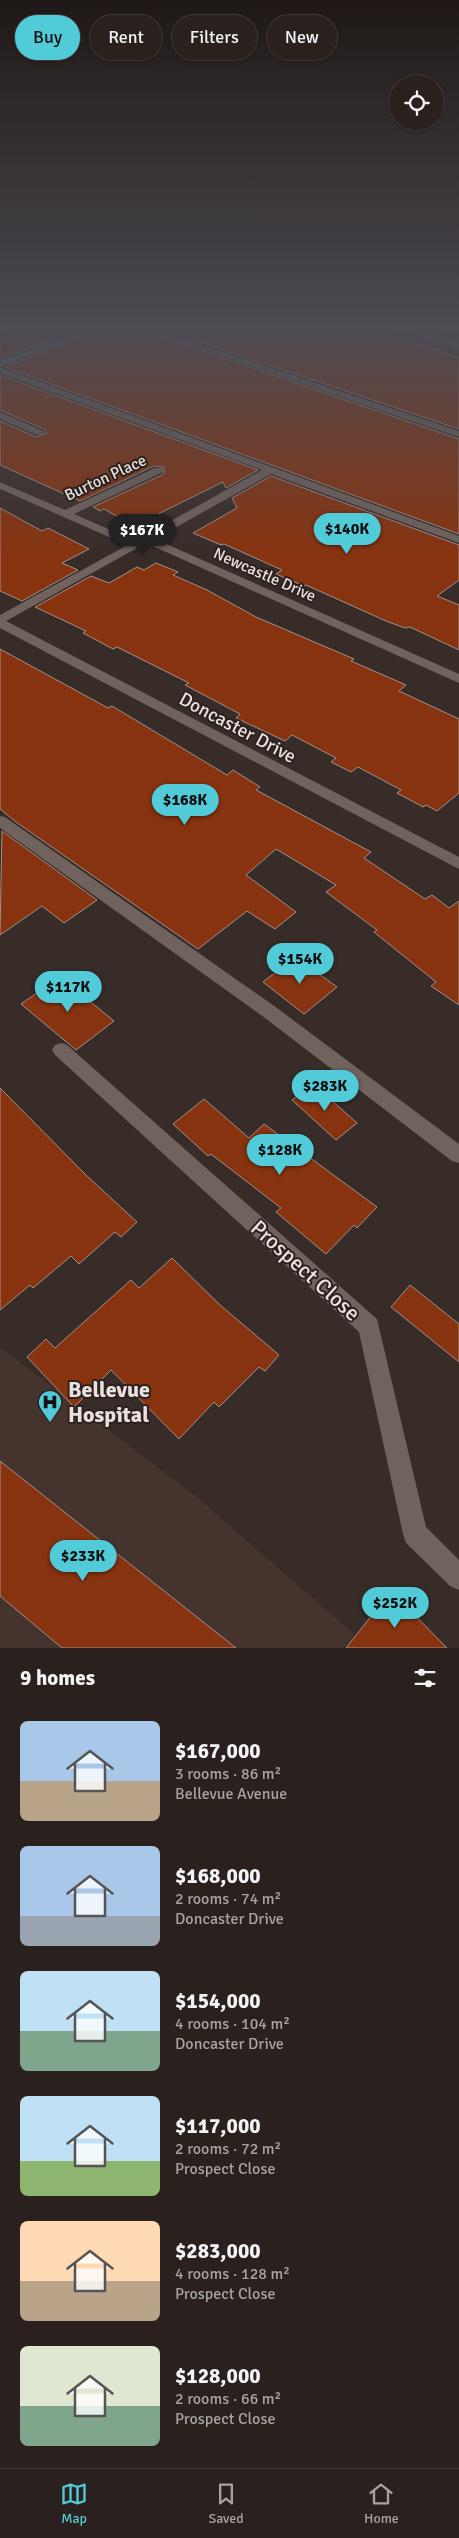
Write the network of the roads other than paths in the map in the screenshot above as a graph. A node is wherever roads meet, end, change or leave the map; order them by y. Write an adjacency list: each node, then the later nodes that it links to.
1 (90, 403): 6 (street)
2 (366, 403): 5 (street)
3 (0, 415): 4 (street)
4 (40, 433)
5 (459, 434)
6 (272, 469): 10 (street); 11 (street)
7 (159, 470): 9 (street, Burton Place)
8 (0, 485): 9 (street, Newcastle Drive)
9 (65, 514): 10 (street, Newcastle Drive)
10 (146, 539): 12 (street); 13 (street, Newcastle Drive)
11 (459, 540)
12 (0, 622): 15 (street, Doncaster Drive)
13 (459, 679)
14 (0, 821): 17 (street)
15 (459, 864)
16 (61, 1050): 18 (street, Prospect Close)
17 (459, 1155)
18 (459, 1577)

